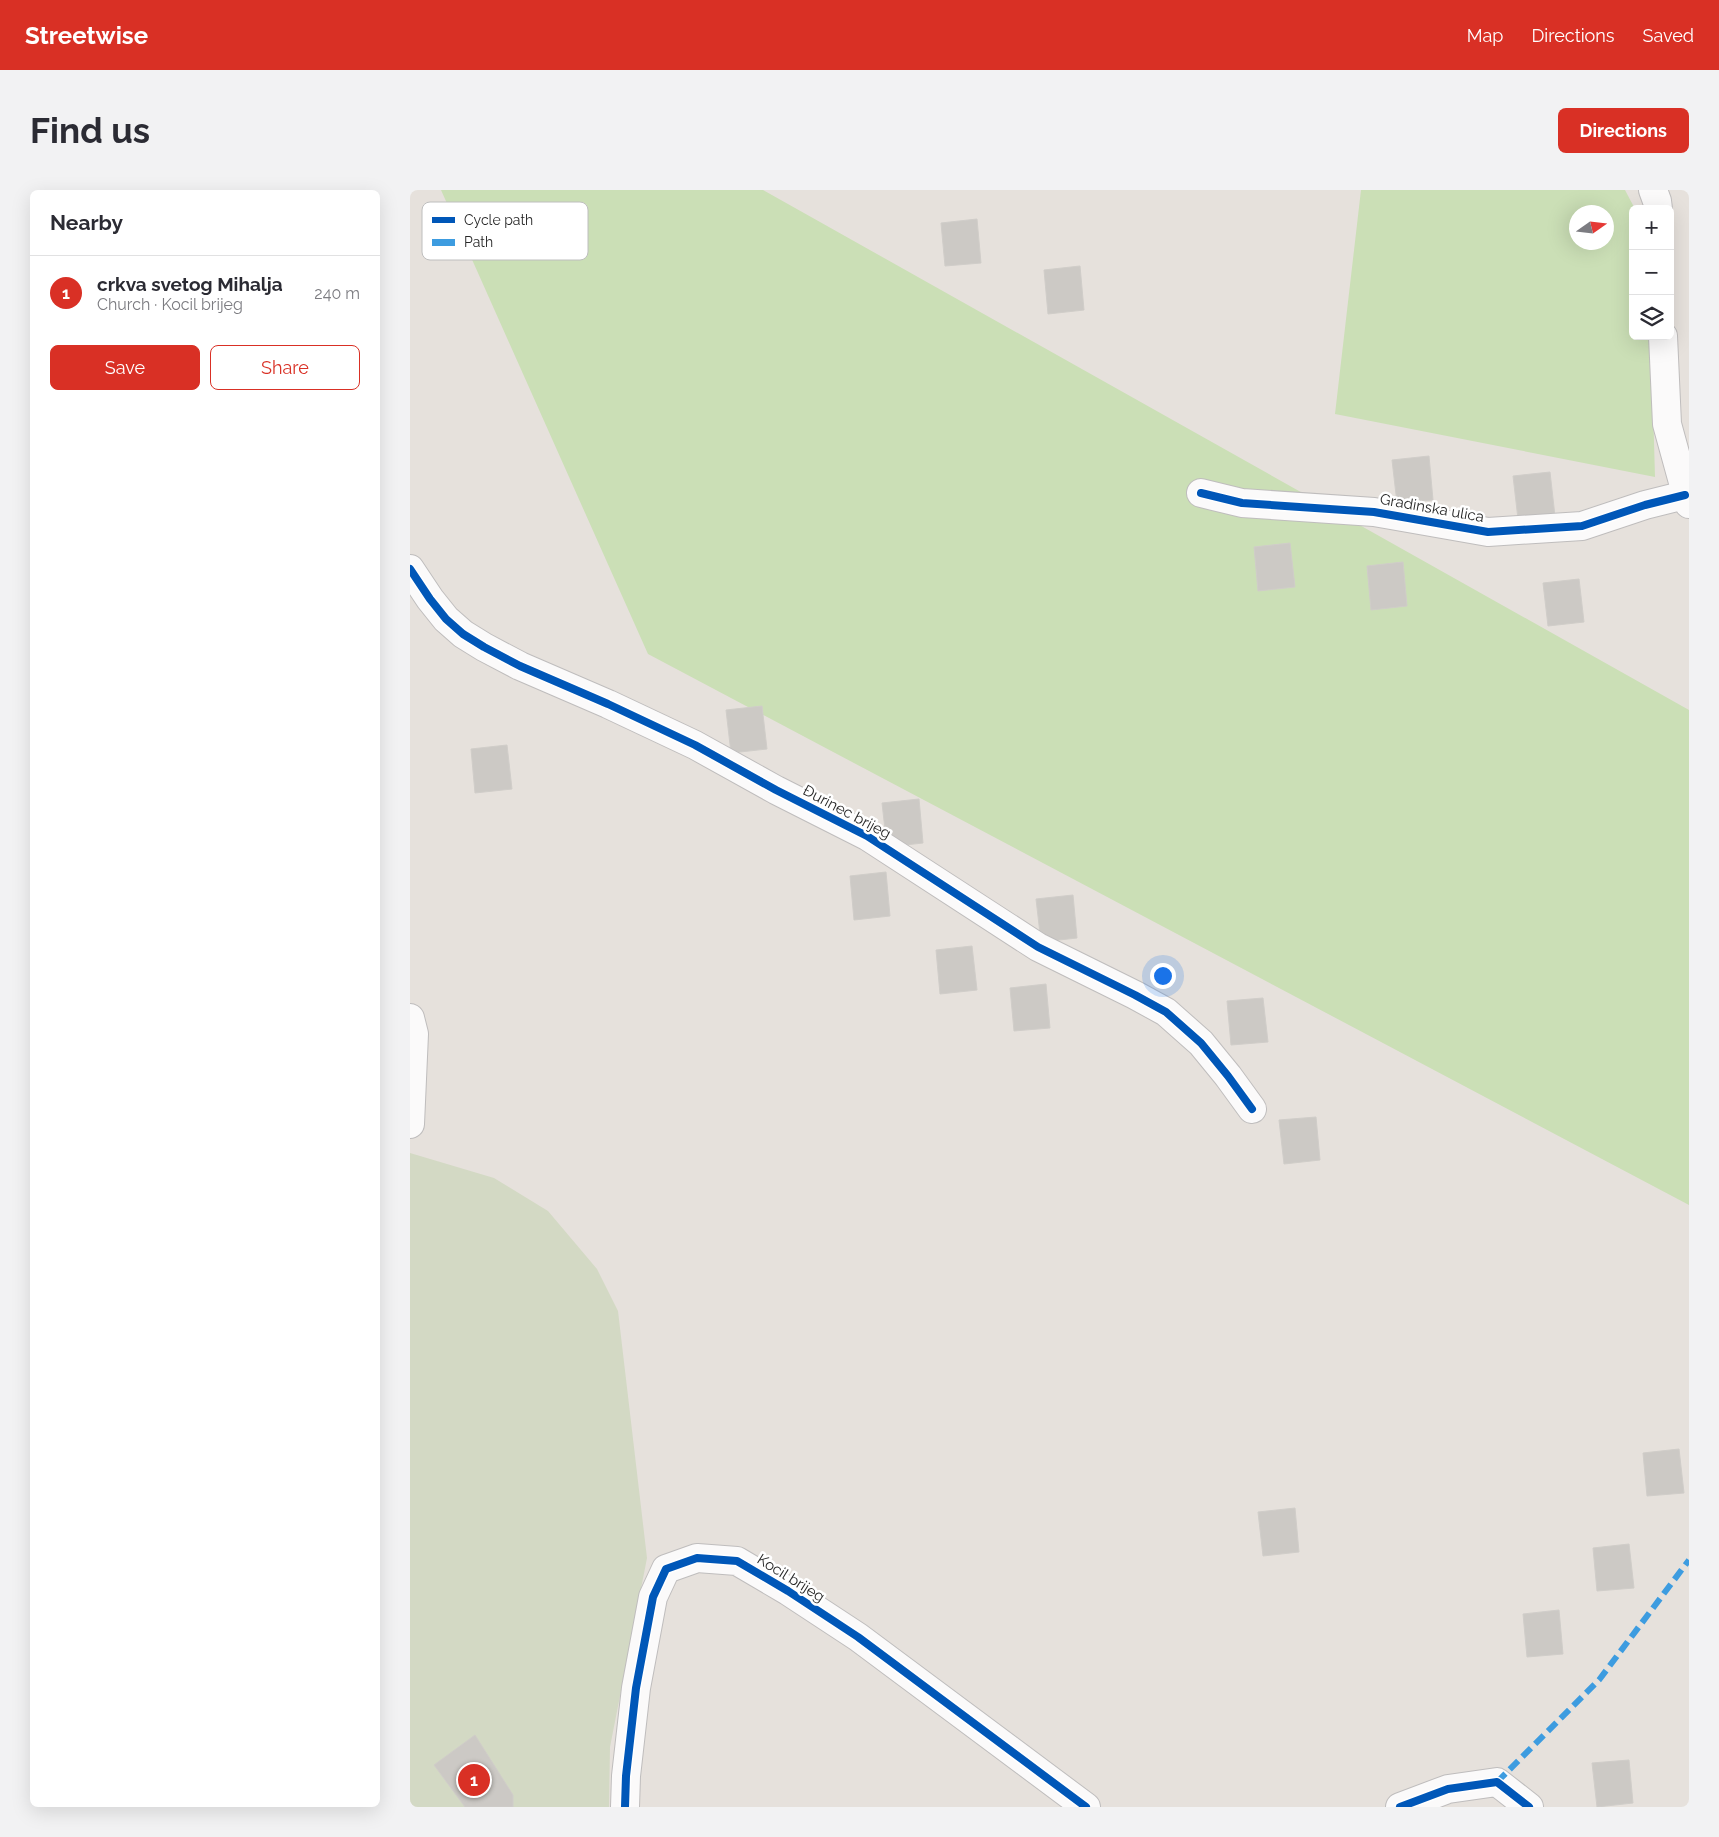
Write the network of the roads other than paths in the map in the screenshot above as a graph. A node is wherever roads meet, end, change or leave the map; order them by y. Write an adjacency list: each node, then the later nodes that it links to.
1 (1653, 190): 2 (street)
2 (1658, 205)
3 (1663, 340): 5 (street, Gradinska ulica)
4 (1201, 493): 5 (street, Gradinska ulica)
5 (1687, 500)
6 (410, 569): 8 (street, Đurinec brijeg)
7 (410, 1018): 9 (street)
8 (1252, 1109)
9 (410, 1124)
10 (625, 1807): 11 (street, Kocil brijeg)
11 (1086, 1807)
12 (1400, 1807): 13 (street)
13 (1529, 1807)

